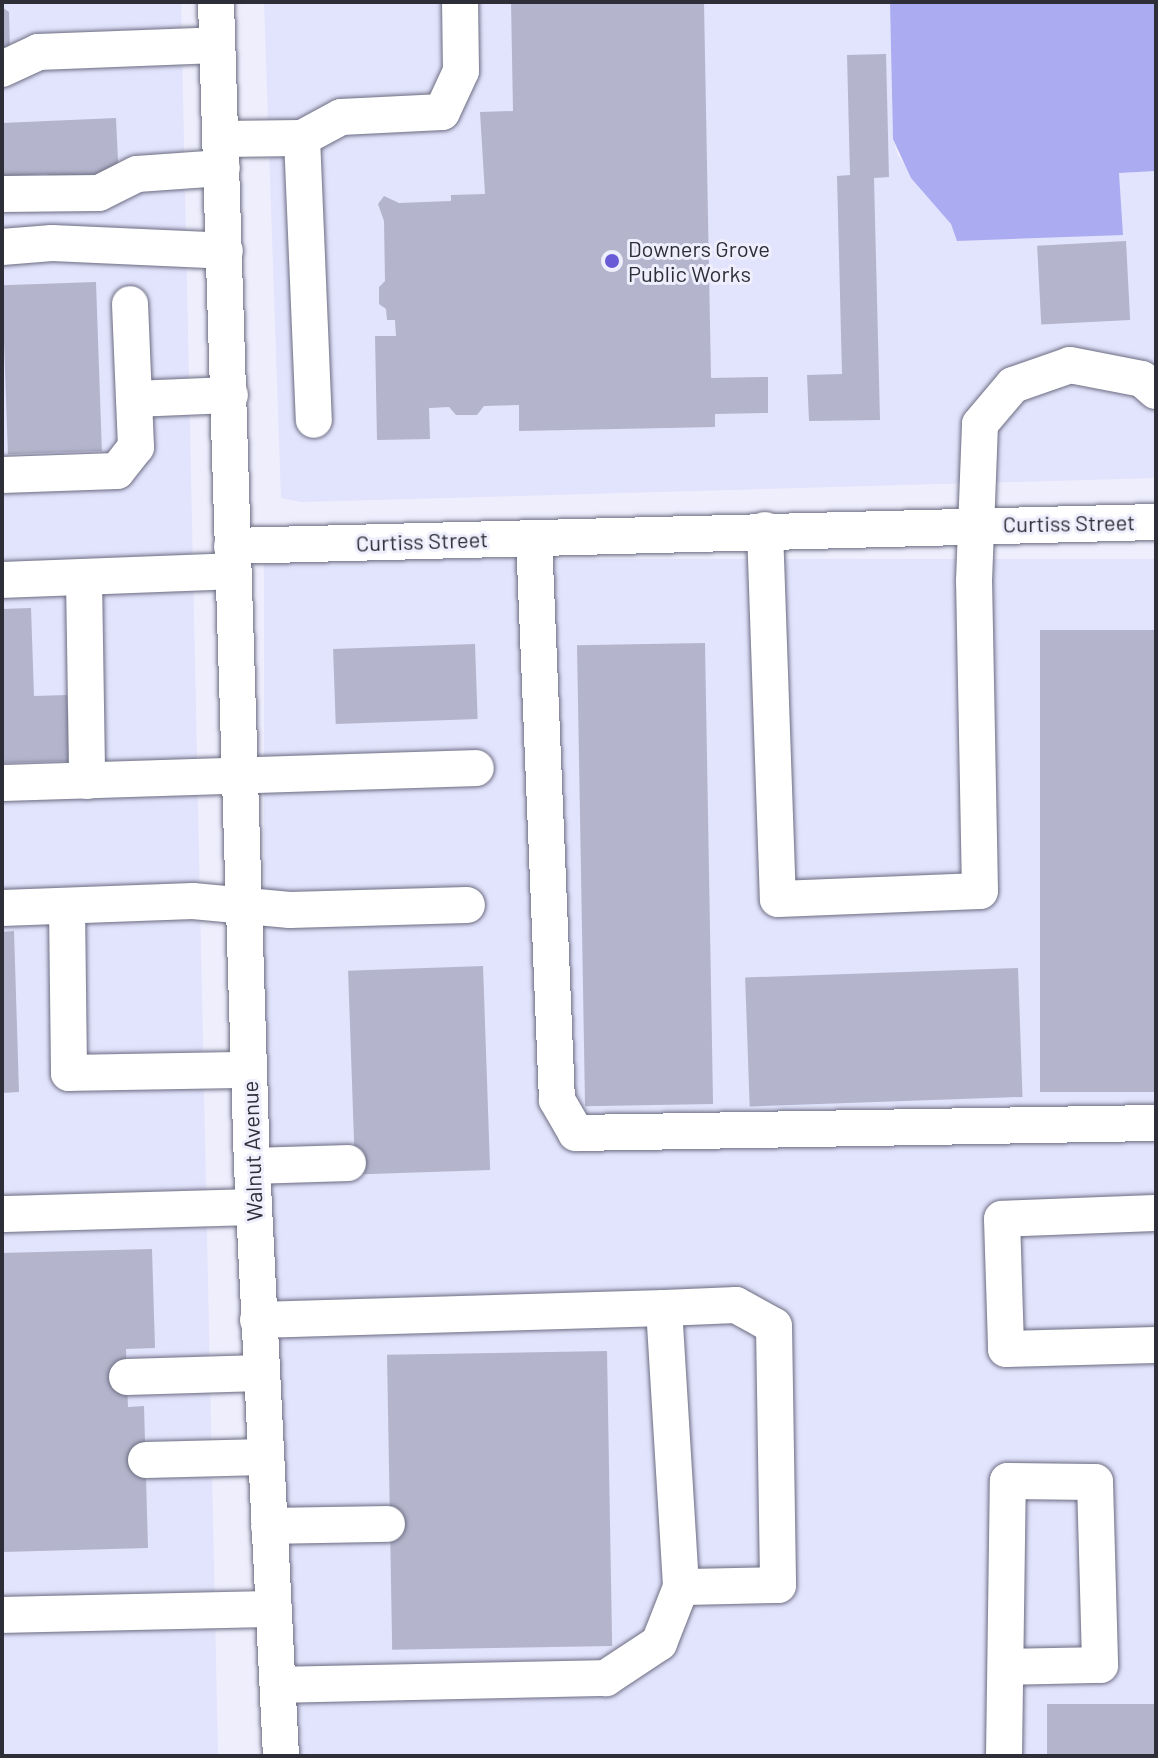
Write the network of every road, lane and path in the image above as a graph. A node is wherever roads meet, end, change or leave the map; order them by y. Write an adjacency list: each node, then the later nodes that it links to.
1 (216, 2): 3 (street)
2 (460, 2): 5 (street)
3 (217, 45): 4 (street); 6 (street)
4 (2, 69)
5 (302, 138): 6 (street); 14 (street)
6 (221, 154): 7 (street); 9 (street)
7 (2, 194)
8 (2, 247): 9 (street)
9 (225, 251): 12 (street)
10 (130, 304): 13 (street)
11 (1156, 391): 17 (street)
12 (230, 395): 13 (street); 20 (street)
13 (134, 399): 15 (street)
14 (314, 420)
15 (2, 475)
16 (1156, 522): 17 (street, Curtiss Street)
17 (977, 525): 18 (street, Curtiss Street); 18 (street)
18 (765, 530): 19 (street, Curtiss Street)
19 (534, 538): 20 (street, Curtiss Street); 32 (street)
20 (232, 559): 21 (street, Curtiss Street); 24 (street, Walnut Avenue)
21 (84, 579): 22 (street, Curtiss Street); 25 (street)
22 (2, 580)
23 (476, 768): 24 (street)
24 (239, 774): 25 (street); 28 (street, Walnut Avenue)
25 (87, 781): 26 (street)
26 (2, 783)
27 (467, 905): 28 (street)
28 (244, 906): 29 (street); 31 (street, Walnut Avenue)
29 (67, 907): 30 (street); 31 (street)
30 (2, 908)
31 (249, 1070): 34 (street, Walnut Avenue)
32 (1156, 1123)
33 (348, 1163): 34 (street)
34 (252, 1166): 35 (street, Walnut Avenue)
35 (254, 1207): 37 (street); 39 (street, Walnut Avenue)
36 (1156, 1213): 40 (street)
37 (2, 1214)
38 (664, 1308): 39 (street); 47 (street); 47 (street)
39 (258, 1320): 41 (street, Walnut Avenue)
40 (1156, 1345)
41 (261, 1373): 42 (street); 43 (street, Walnut Avenue)
42 (127, 1377)
43 (265, 1457): 44 (street); 46 (street, Walnut Avenue)
44 (146, 1460)
45 (387, 1524): 46 (street)
46 (269, 1526): 48 (street, Walnut Avenue)
47 (681, 1587): 51 (street)
48 (274, 1609): 49 (street); 51 (street, Walnut Avenue)
49 (2, 1615)
50 (1006, 1667): 50 (street); 53 (street)
51 (279, 1685): 52 (street, Walnut Avenue)
52 (281, 1756)
53 (1004, 1756)

